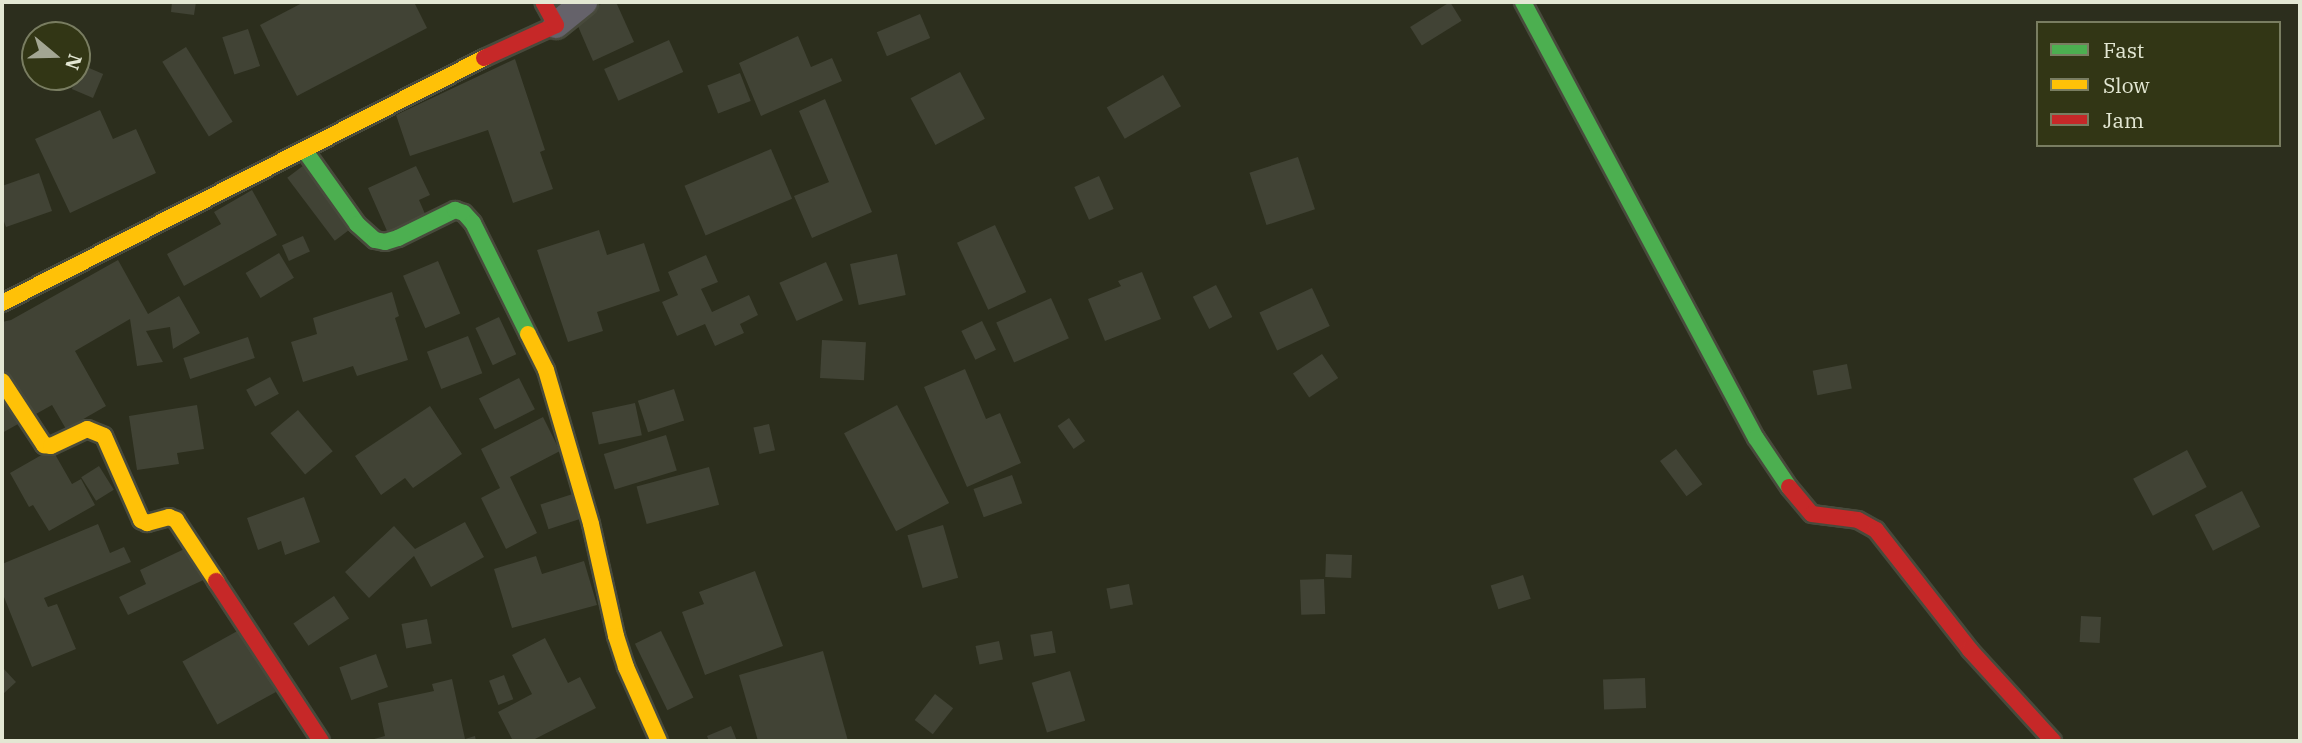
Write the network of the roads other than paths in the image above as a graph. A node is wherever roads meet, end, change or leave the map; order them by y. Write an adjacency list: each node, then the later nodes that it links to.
1 (543, 2): 4 (street)
2 (584, 2): 4 (street)
3 (1523, 2): 10 (street)
4 (556, 25): 5 (street)
5 (305, 151): 6 (street); 9 (street)
6 (2, 303)
7 (2, 382): 8 (street)
8 (321, 741)
9 (659, 741)
10 (2053, 741)

